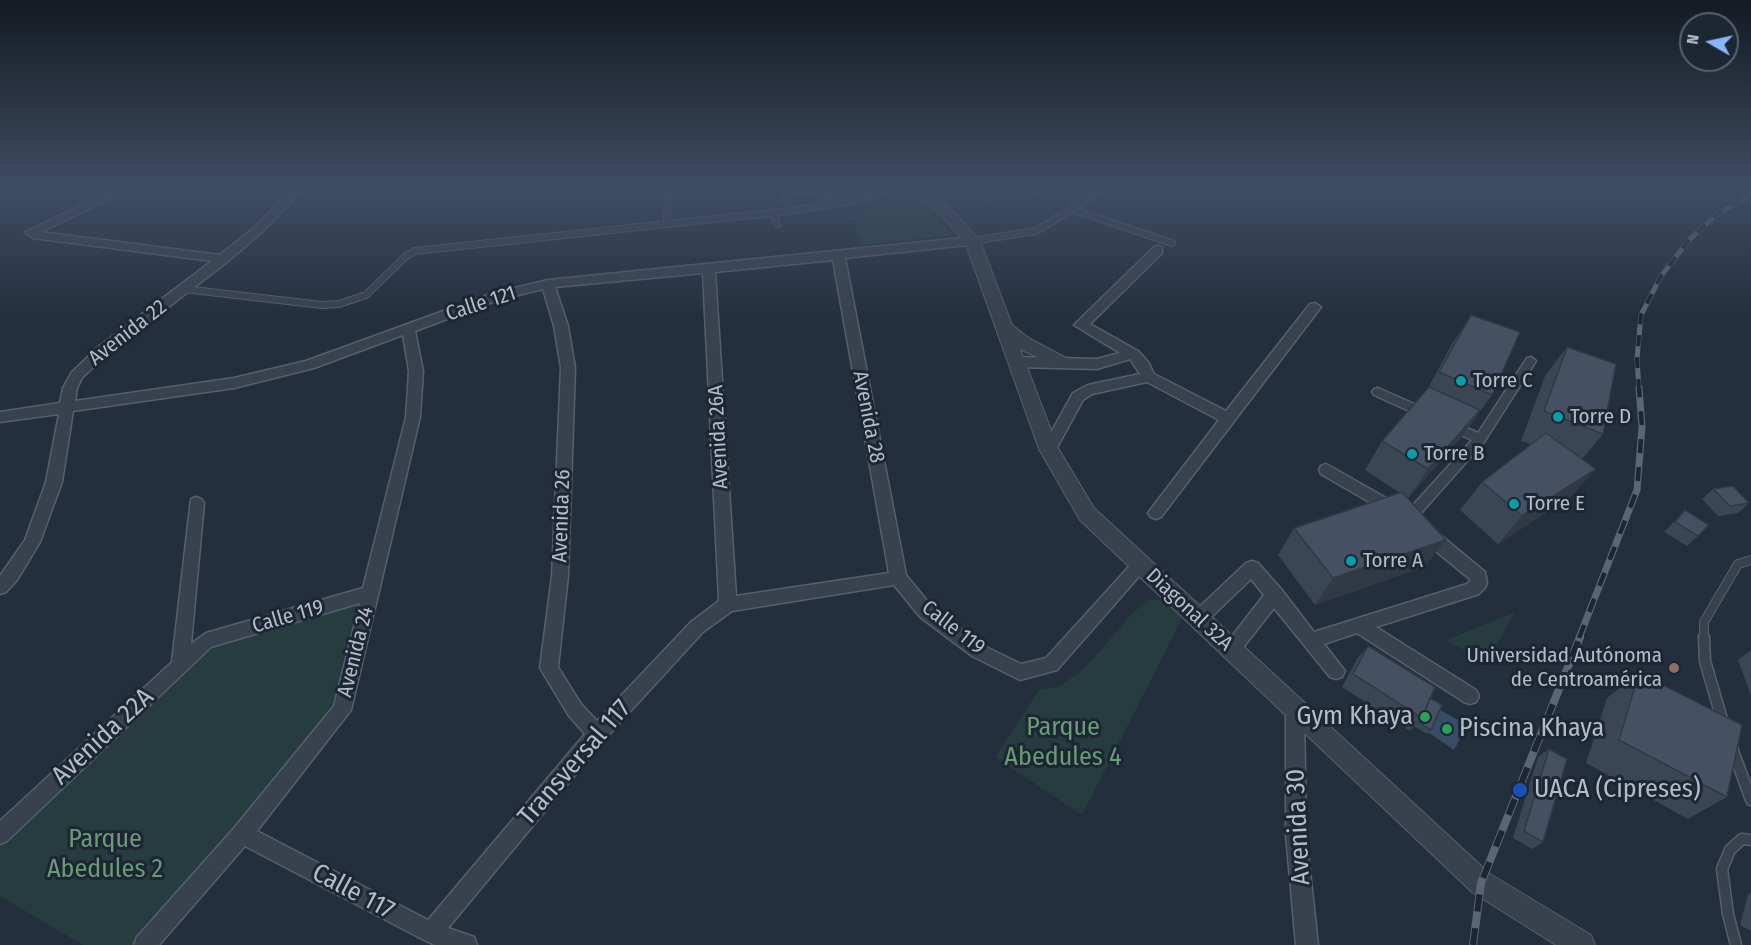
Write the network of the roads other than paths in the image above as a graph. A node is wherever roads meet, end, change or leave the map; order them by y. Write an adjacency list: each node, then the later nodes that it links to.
1 (31, 232): 11 (street)
2 (255, 232): 11 (street, Avenida 22)
3 (591, 232): 14 (lane)
4 (964, 232): 7 (street, Diagonal 32A)
5 (1029, 232): 7 (lane)
6 (1140, 232): 8 (lane)
7 (972, 241): 10 (street, Calle 121); 17 (street, Diagonal 32A)
8 (1172, 243)
9 (1158, 250): 18 (street)
10 (838, 256): 12 (street, Calle 121); 35 (street, Avenida 28)
11 (223, 259): 14 (street, Avenida 22)
12 (709, 270): 13 (street, Calle 121); 39 (street, Avenida 26A)
13 (548, 284): 16 (street, Calle 121); 50 (street, Avenida 26)
14 (184, 289): 24 (street, Avenida 22)
15 (1315, 307): 26 (street)
16 (408, 328): 24 (street, Calle 121); 37 (street, Avenida 24)
17 (1006, 329): 20 (street, Diagonal 32A); 21 (street)
18 (1133, 354): 21 (street); 22 (street)
19 (1530, 361): 27 (street)
20 (1018, 362): 21 (street); 28 (street, Diagonal 32A)
21 (1060, 362)
22 (1148, 377): 26 (street); 28 (street)
23 (1378, 392): 27 (street)
24 (66, 409): 25 (street, Calle 121); 36 (street, Avenida 22)
25 (0, 417)
26 (1228, 418): 31 (street)
27 (1480, 439): 32 (street)
28 (1048, 449): 34 (street, Diagonal 32A)
29 (1326, 470): 32 (street)
30 (196, 503): 45 (street)
31 (1156, 513)
32 (1409, 518): 41 (street)
33 (1751, 560): 49 (lane)
34 (1141, 565): 35 (street, Calle 119); 40 (street, Diagonal 32A)
35 (898, 578): 39 (street)
36 (0, 587)
37 (370, 593): 43 (street, Calle 119); 54 (street, Avenida 24)
38 (1275, 594): 40 (street); 42 (street); 44 (street)
39 (728, 604): 50 (street, Transversal 117)
40 (1199, 618): 44 (street, Diagonal 32A)
41 (1358, 625): 42 (street); 47 (street)
42 (1312, 640): 46 (street)
43 (206, 641): 45 (street, Avenida 22A)
44 (1232, 649): 48 (street, Diagonal 32A)
45 (180, 665): 53 (street, Avenida 22A)
46 (1336, 670)
47 (1470, 696)
48 (1295, 708): 59 (street, Avenida 30); 60 (street, Diagonal 32A)
49 (1725, 730)
50 (597, 734): 56 (street, Transversal 117)
51 (1729, 740): 52 (lane)
52 (1751, 800)
53 (0, 834)
54 (242, 834): 56 (street, Calle 117); 57 (street, Avenida 24)
55 (1751, 840): 61 (lane)
56 (431, 933): 58 (street, Calle 117)
57 (145, 945)
58 (466, 945)
59 (1307, 945)
60 (1581, 945)
61 (1736, 945)

